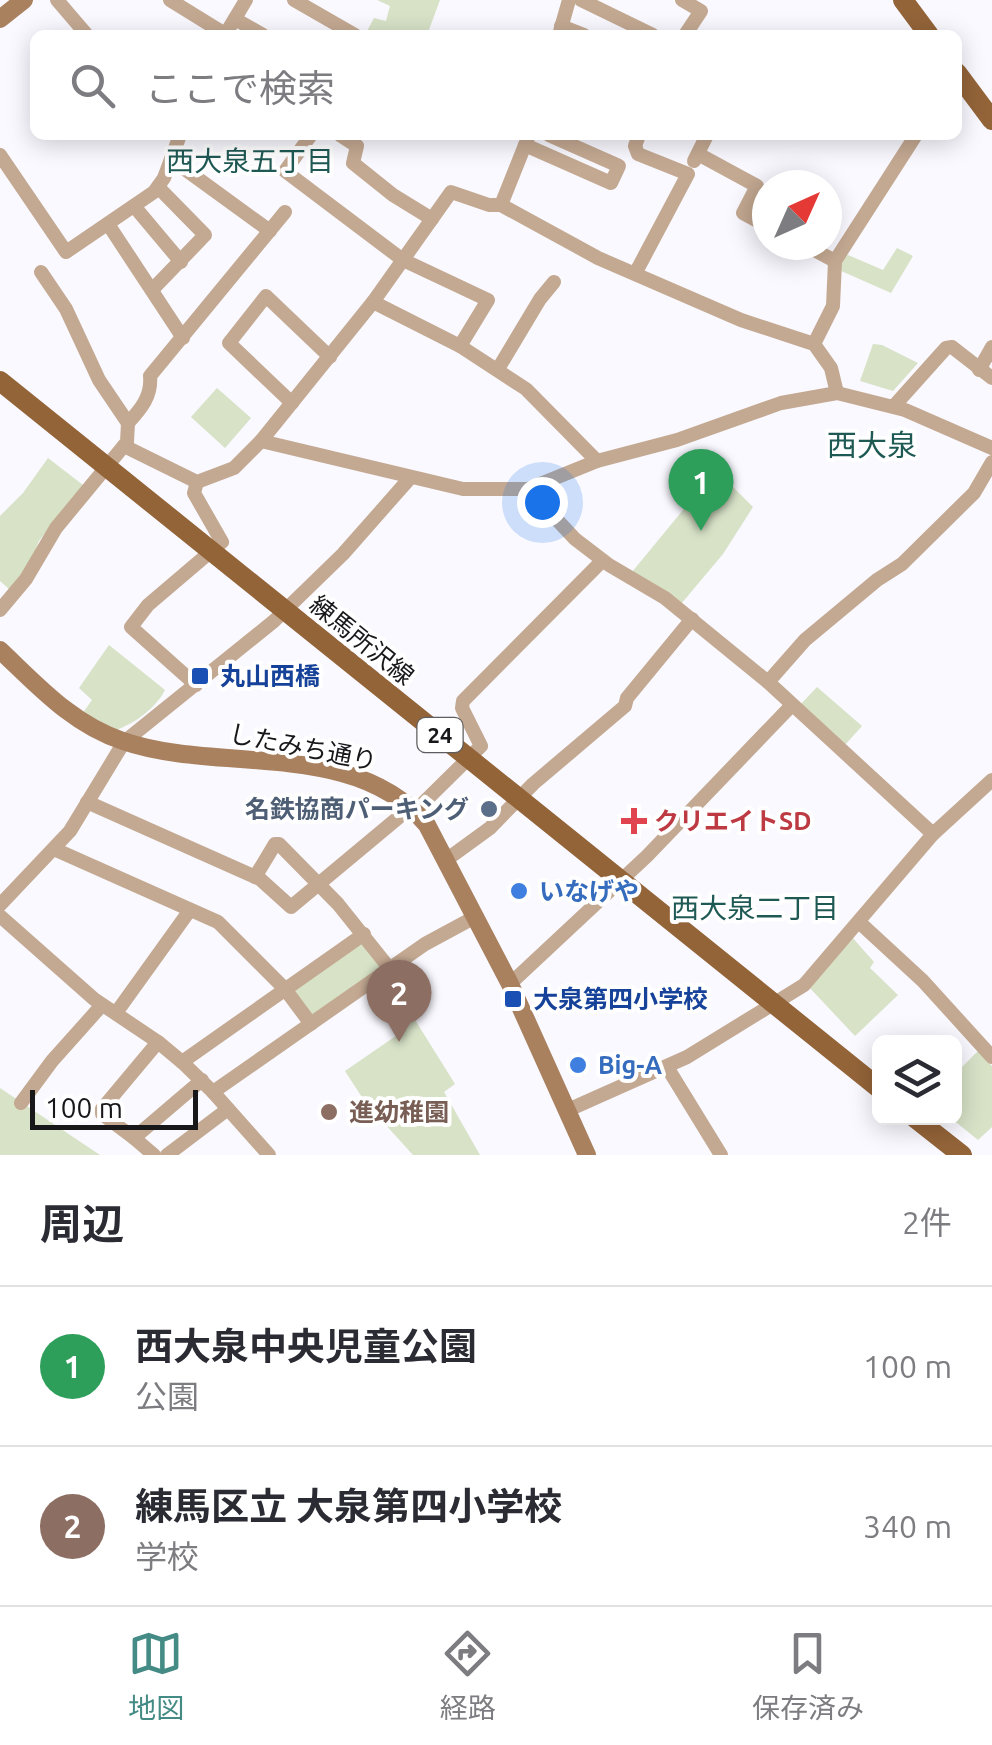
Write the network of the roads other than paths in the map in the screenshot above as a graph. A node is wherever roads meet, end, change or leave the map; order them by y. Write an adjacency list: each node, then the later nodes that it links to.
1 (24, 0): 12 (street)
2 (57, 0): 13 (street)
3 (170, 0): 14 (street)
4 (246, 0): 11 (street)
5 (294, 0): 17 (street)
6 (569, 0): 18 (street)
7 (582, 0): 10 (street)
8 (682, 0): 20 (street)
9 (903, 0): 21 (main road)
10 (601, 4): 19 (street)
11 (234, 18): 15 (street); 16 (street)
12 (0, 19)
13 (83, 30)
14 (219, 30)
15 (227, 30)
16 (255, 30)
17 (342, 30)
18 (560, 30)
19 (645, 30)
20 (688, 30)
21 (924, 30)
22 (962, 81): 23 (main road)
23 (992, 120)
24 (178, 140): 34 (street)
25 (307, 140): 47 (street)
26 (348, 140): 43 (street)
27 (527, 140): 28 (street); 39 (street)
28 (559, 140)
29 (637, 140): 35 (street)
30 (705, 140): 33 (street)
31 (913, 140): 46 (street)
32 (0, 154): 44 (street)
33 (698, 154): 35 (street); 36 (street)
34 (171, 160): 37 (street); 45 (street)
35 (688, 174): 51 (street)
36 (752, 183)
37 (158, 187): 40 (street); 49 (street)
38 (752, 195): 42 (street)
39 (502, 205): 43 (street); 51 (street)
40 (134, 206): 44 (street); 49 (street)
41 (284, 212): 45 (street)
42 (752, 218)
43 (432, 219): 47 (street)
44 (108, 224): 53 (street)
45 (270, 231): 55 (street)
46 (842, 248)
47 (403, 260): 54 (street); 57 (street)
48 (835, 260): 56 (street)
49 (181, 262): 53 (street)
50 (41, 272): 66 (street)
51 (636, 272): 56 (street)
52 (554, 282): 60 (street)
53 (152, 290): 55 (street)
54 (373, 302): 57 (street); 59 (street)
55 (183, 338): 66 (street)
56 (814, 344): 63 (street)
57 (460, 346): 60 (street)
58 (992, 347): 61 (street)
59 (330, 356): 64 (street); 64 (street)
60 (498, 369): 70 (street)
61 (986, 374): 65 (street)
62 (0, 381): 72 (main road, 練馬所沢線 / 24)
63 (837, 392): 65 (street); 70 (street)
64 (292, 403): 67 (street)
65 (894, 406): 69 (street)
66 (128, 423): 68 (street)
67 (261, 441): 73 (street); 74 (street)
68 (124, 446): 72 (street); 74 (street)
69 (992, 448)
70 (597, 460): 75 (street)
71 (992, 462): 82 (street)
72 (107, 467): 76 (main road, 練馬所沢線 / 24); 78 (street)
73 (410, 478): 75 (street); 79 (street)
74 (197, 482): 76 (street)
75 (528, 489): 77 (street)
76 (212, 551): 79 (main road, 練馬所沢線 / 24); 83 (street)
77 (602, 561): 80 (street); 86 (street)
78 (0, 610)
79 (286, 610): 83 (street); 86 (main road, 練馬所沢線 / 24)
80 (692, 619): 82 (street); 88 (street)
81 (2, 656): 85 (street, したみち通り)
82 (768, 682): 84 (street)
83 (196, 685): 85 (street)
84 (792, 705): 91 (street); 96 (street)
85 (124, 742): 89 (street); 90 (street, したみち通り)
86 (468, 759): 88 (main road, 練馬所沢線 / 24); 90 (street)
87 (992, 780): 91 (street)
88 (519, 799): 93 (street); 96 (main road, 練馬所沢線 / 24)
89 (87, 802): 92 (street); 94 (street)
90 (413, 809): 93 (street, したみち通り); 95 (street)
91 (933, 834): 101 (street)
92 (54, 849): 97 (street); 98 (street)
93 (446, 860): 100 (street, したみち通り)
94 (255, 877): 95 (street); 95 (street)
95 (318, 882): 102 (street)
96 (621, 882): 104 (street); 107 (main road, 練馬所沢線 / 24)
97 (0, 904)
98 (190, 910): 105 (street); 108 (street)
99 (0, 916): 106 (street)
100 (475, 916): 103 (street); 104 (street, したみち通り)
101 (859, 922): 107 (street); 111 (street)
102 (364, 934): 103 (street); 105 (street)
103 (390, 969): 109 (street)
104 (510, 984): 118 (street, したみち通り)
105 (285, 989): 109 (street); 112 (street)
106 (102, 1004): 108 (street); 116 (street)
107 (775, 1004): 113 (street); 114 (main road, 練馬所沢線 / 24)
108 (116, 1013): 110 (street)
109 (311, 1024): 115 (street)
110 (158, 1042): 112 (street); 120 (street)
111 (992, 1056)
112 (182, 1062): 115 (street)
113 (667, 1066): 118 (street); 125 (street)
114 (872, 1083)
115 (208, 1086): 117 (street); 120 (street)
116 (21, 1103)
117 (228, 1109): 122 (street); 123 (street)
118 (568, 1110): 124 (street, したみち通り)
119 (924, 1125): 126 (main road)
120 (134, 1138): 121 (street)
121 (154, 1155)
122 (167, 1155)
123 (268, 1155)
124 (588, 1155)
125 (721, 1155)
126 (962, 1155)

